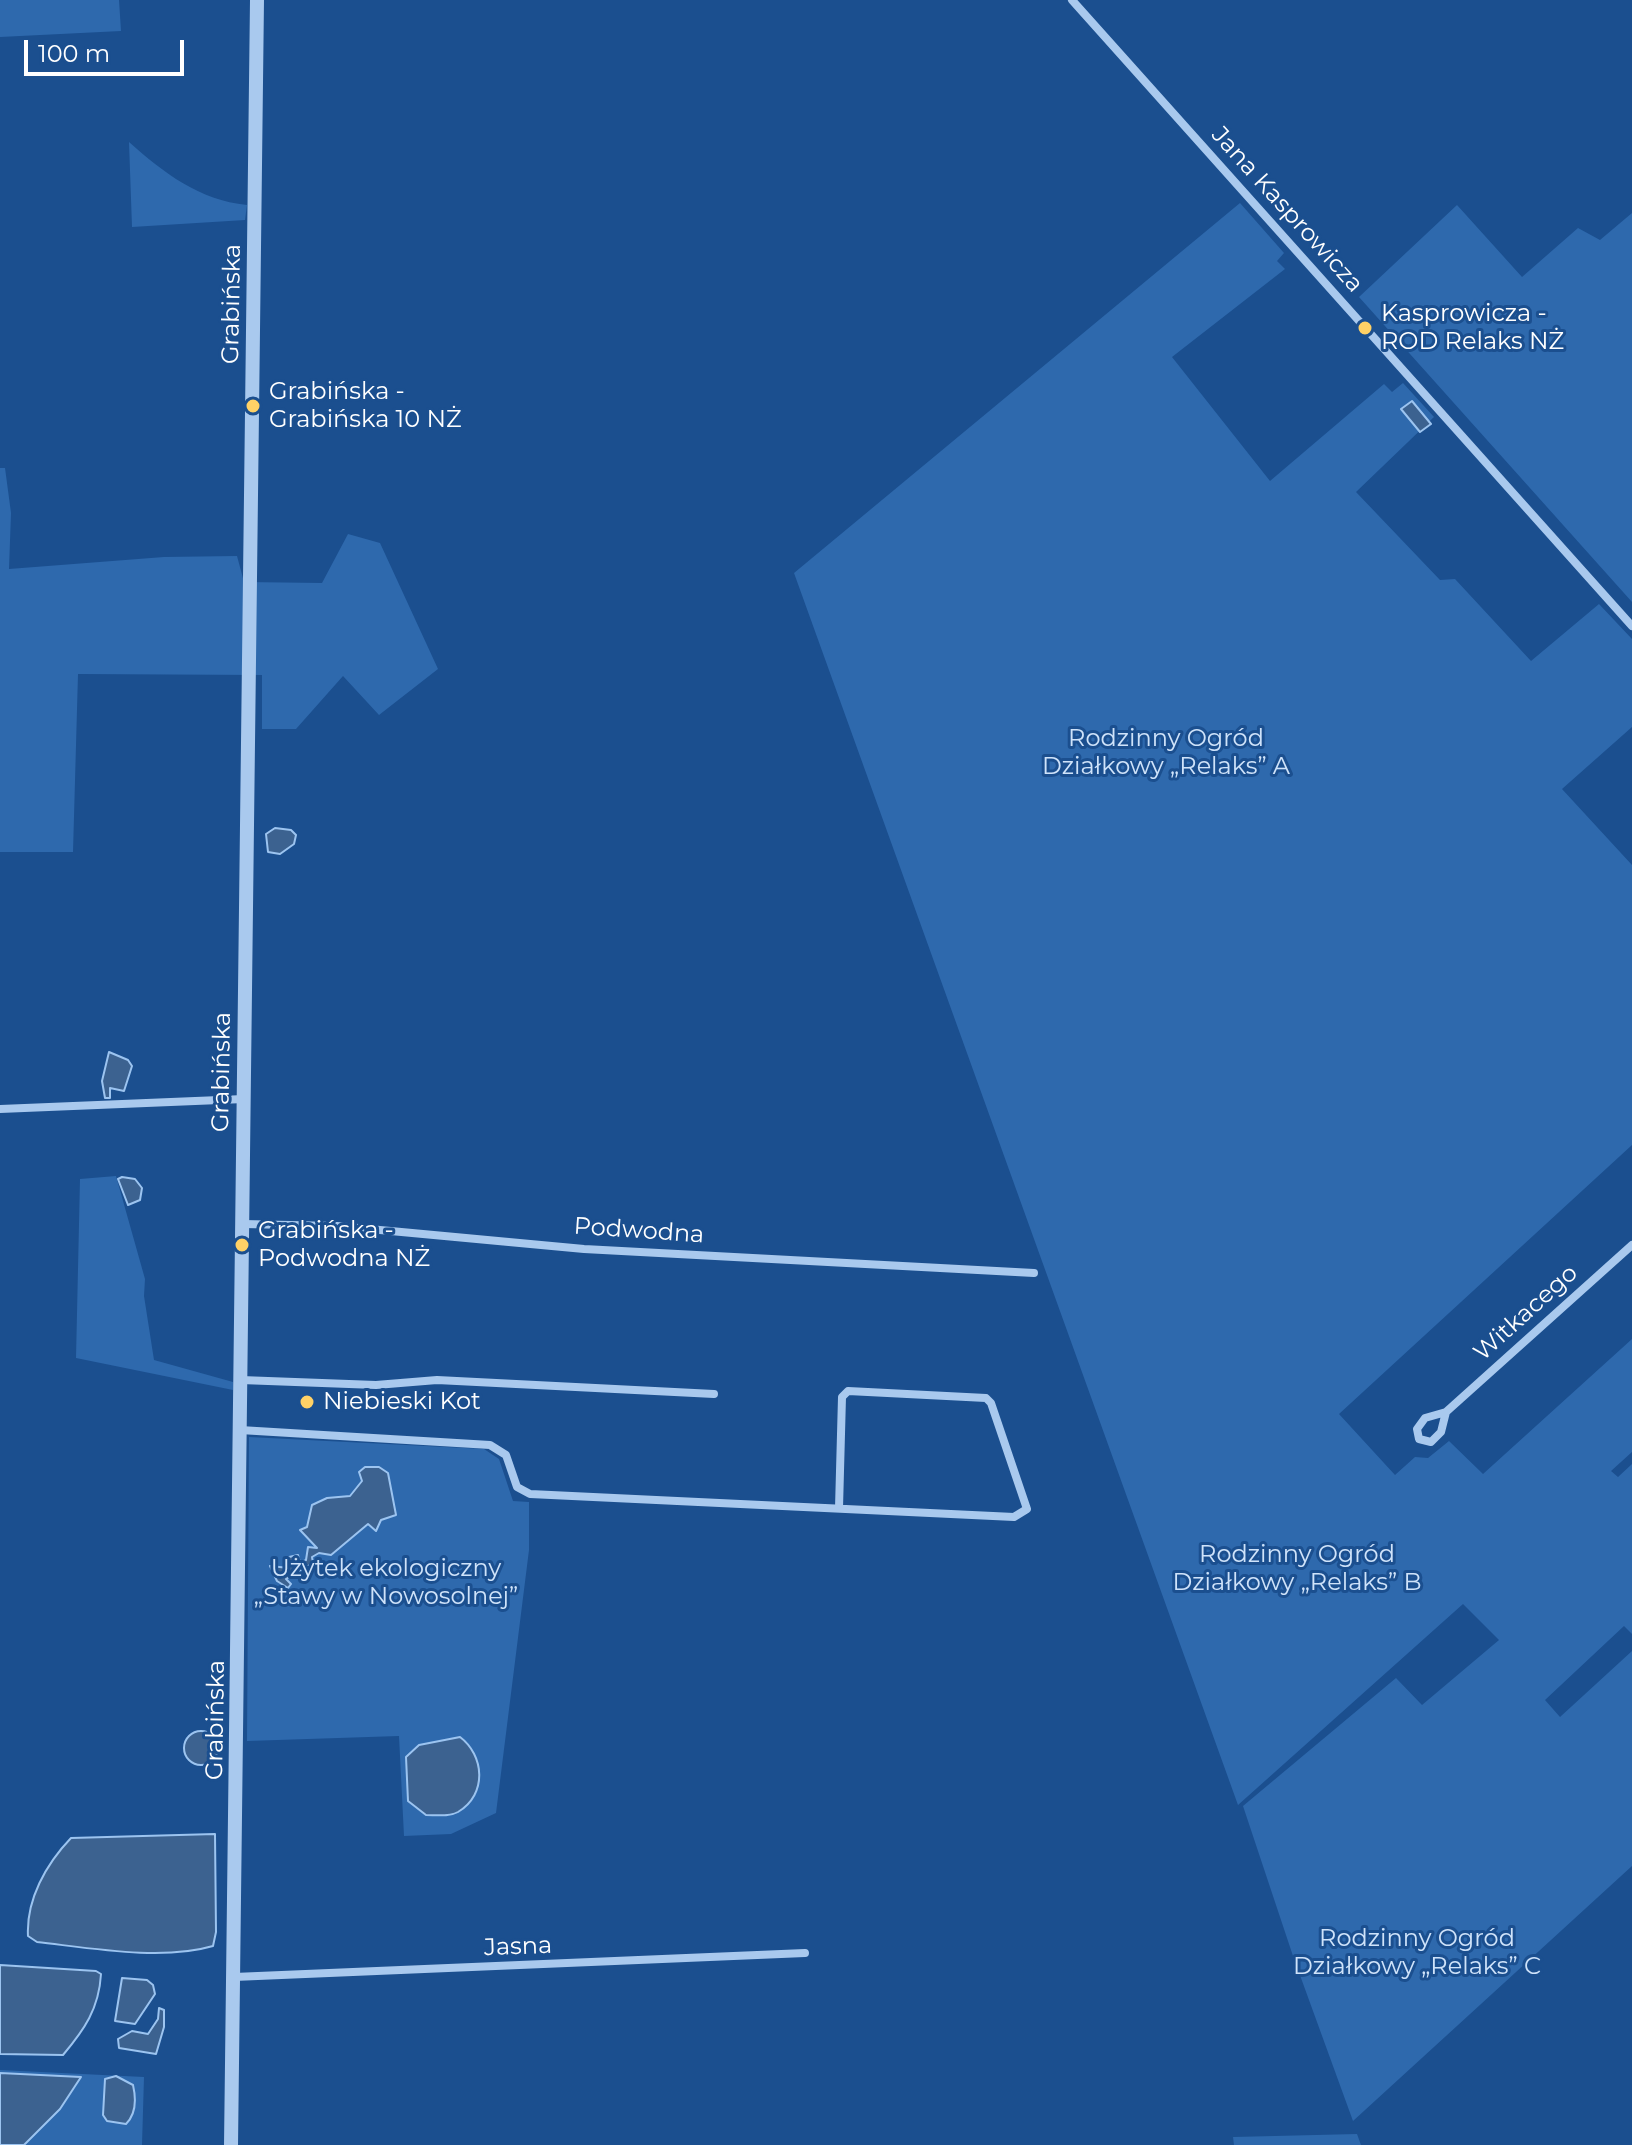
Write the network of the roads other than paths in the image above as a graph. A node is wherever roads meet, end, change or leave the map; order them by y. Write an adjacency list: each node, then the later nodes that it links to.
1 (257, 0): 4 (street, Grabińska)
2 (1072, 0): 3 (street, Jana Kasprowicza)
3 (1632, 626)
4 (244, 1099): 5 (street); 6 (street, Grabińska)
5 (0, 1109)
6 (243, 1224): 8 (street, Podwodna); 9 (street, Grabińska)
7 (1632, 1245): 11 (street, Witkacego)
8 (1034, 1273)
9 (241, 1380): 10 (street); 12 (street, Grabińska)
10 (714, 1394)
11 (1446, 1412)
12 (240, 1430): 13 (street); 15 (street, Grabińska)
13 (839, 1508): 13 (street)
14 (805, 1953): 15 (street, Jasna)
15 (234, 1977): 16 (street, Grabińska)
16 (231, 2145)

